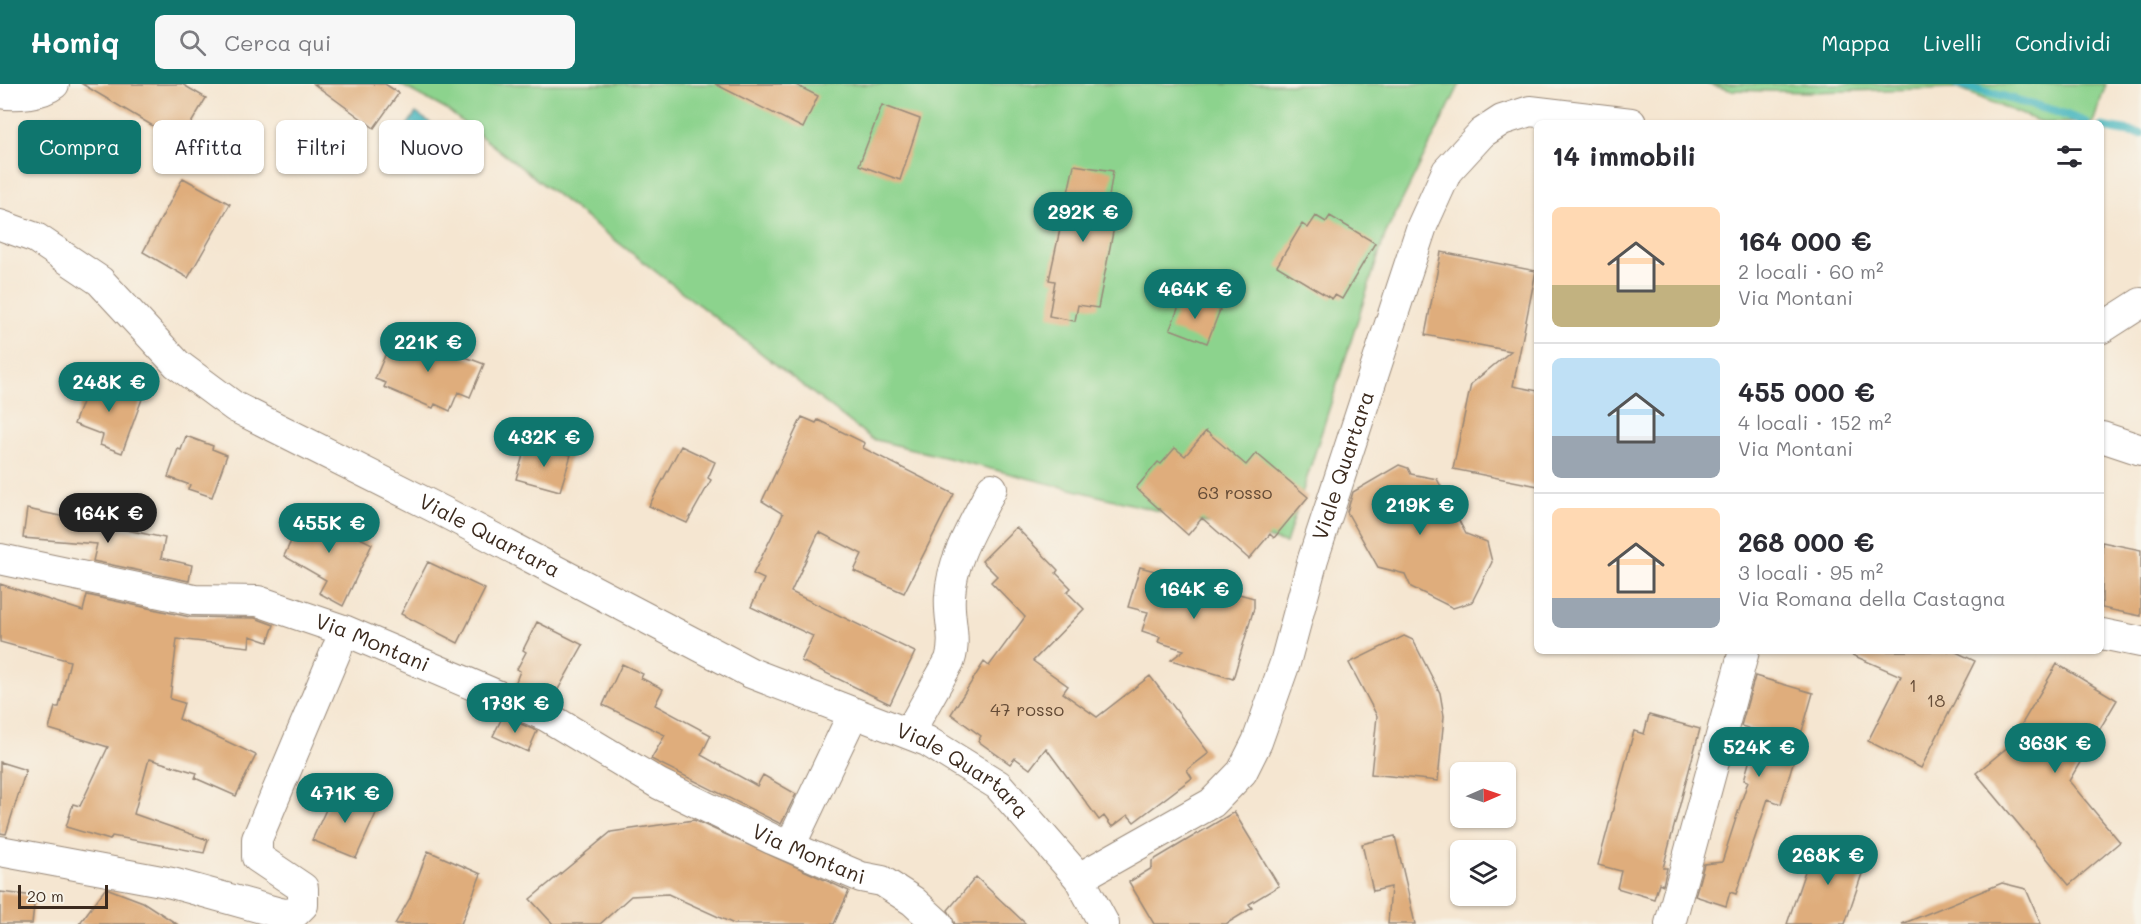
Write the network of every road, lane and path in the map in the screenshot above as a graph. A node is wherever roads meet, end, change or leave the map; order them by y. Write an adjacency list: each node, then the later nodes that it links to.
1 (54, 84): 2 (street)
2 (0, 93)
3 (1606, 120): 19 (street, Viale Quartara)
4 (0, 225): 15 (street, Viale Quartara)
5 (2141, 303): 6 (street)
6 (2104, 327)
7 (2104, 438): 8 (street)
8 (2141, 450)
9 (992, 488): 16 (street)
10 (0, 559): 17 (street, Via Montani)
11 (2104, 634): 12 (street)
12 (2141, 642)
13 (337, 650): 18 (street)
14 (1743, 654): 22 (street)
15 (854, 714): 16 (street, Viale Quartara); 17 (street)
16 (909, 733): 19 (street, Viale Quartara)
17 (791, 844): 20 (street, Via Montani)
18 (0, 851)
19 (1079, 878): 21 (street, Viale Quartara)
20 (938, 924)
21 (1104, 924)
22 (1670, 924)

